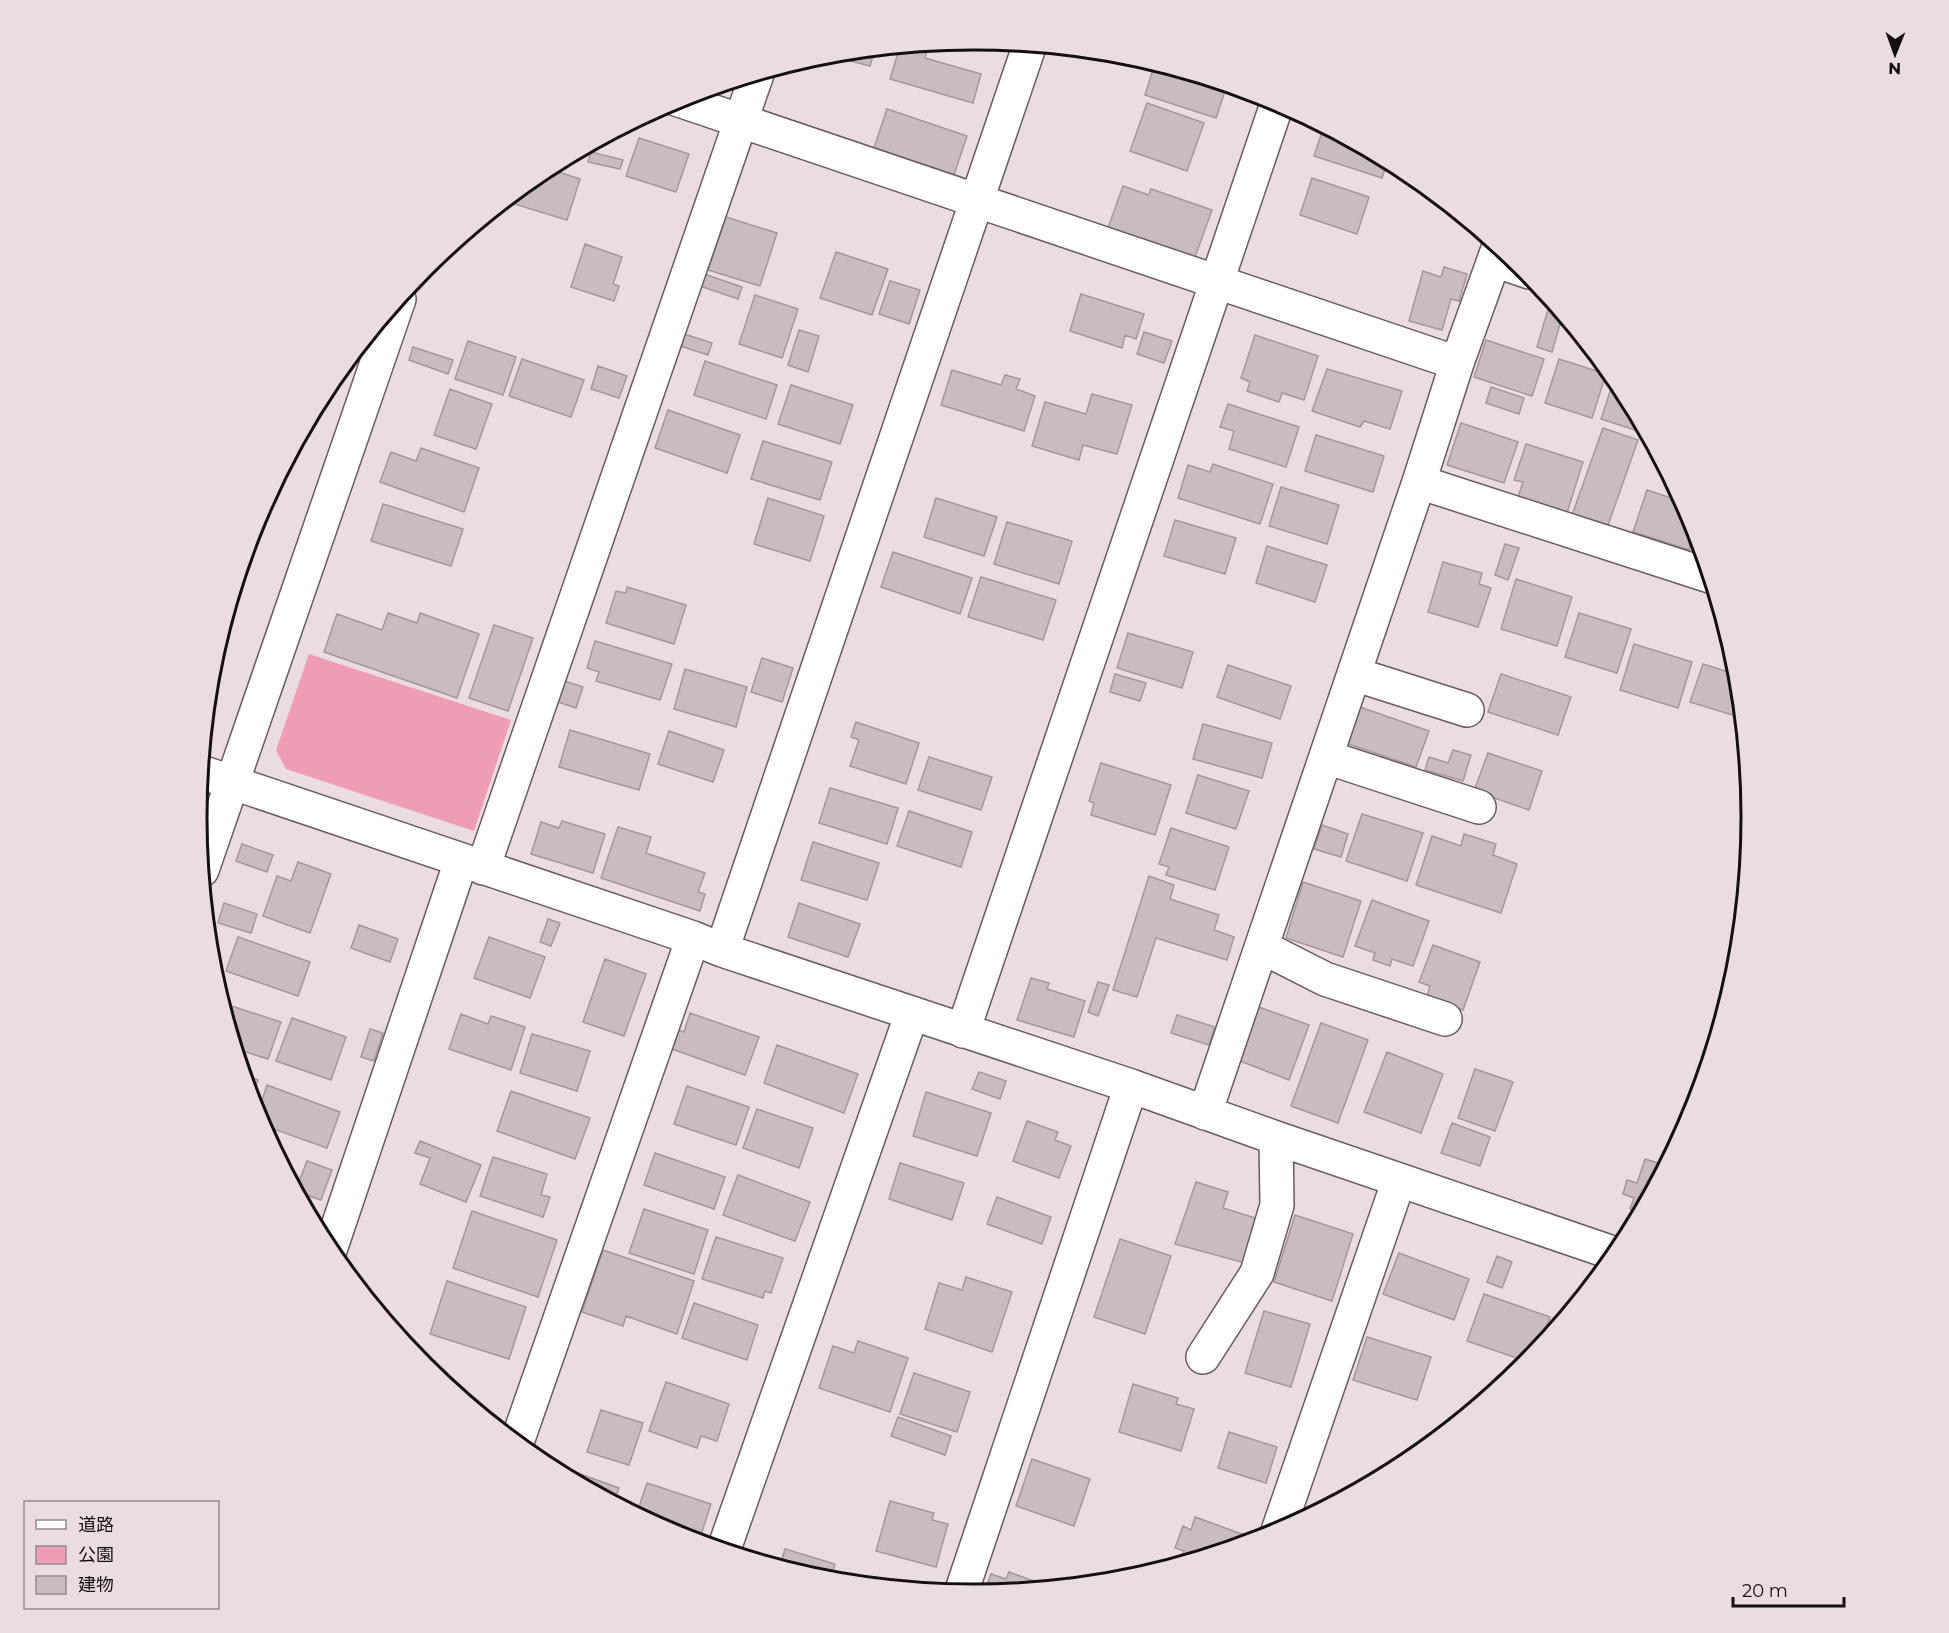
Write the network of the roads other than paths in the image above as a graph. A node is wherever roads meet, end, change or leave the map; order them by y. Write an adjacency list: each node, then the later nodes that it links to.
1 (1028, 51): 6 (street)
2 (754, 82): 5 (street)
3 (691, 104): 5 (street)
4 (1275, 111): 8 (street)
5 (741, 120): 6 (street); 19 (street)
6 (977, 202): 8 (street); 20 (street)
7 (1496, 254): 10 (street)
8 (1216, 281): 10 (street); 24 (street)
9 (391, 319): 16 (street)
10 (1457, 363): 11 (street)
11 (1419, 482): 12 (street); 13 (street)
12 (1702, 573)
13 (1354, 674): 14 (street); 15 (street)
14 (1467, 710)
15 (1326, 757): 17 (street); 21 (street)
16 (216, 777): 18 (street); 19 (street)
17 (1479, 807)
18 (208, 832)
19 (472, 864): 20 (street); 29 (street)
20 (708, 944): 22 (street); 32 (street)
21 (1262, 947): 23 (street); 26 (street)
22 (912, 1013): 24 (street); 34 (street)
23 (1445, 1019)
24 (963, 1031): 25 (street)
25 (1131, 1086): 26 (street); 35 (street)
26 (1205, 1113): 27 (street)
27 (1276, 1138): 28 (street); 31 (street)
28 (1399, 1180): 30 (street); 33 (street)
29 (334, 1239)
30 (1606, 1251)
31 (1203, 1357)
32 (520, 1434)
33 (1283, 1518)
34 (726, 1542)
35 (963, 1584)

